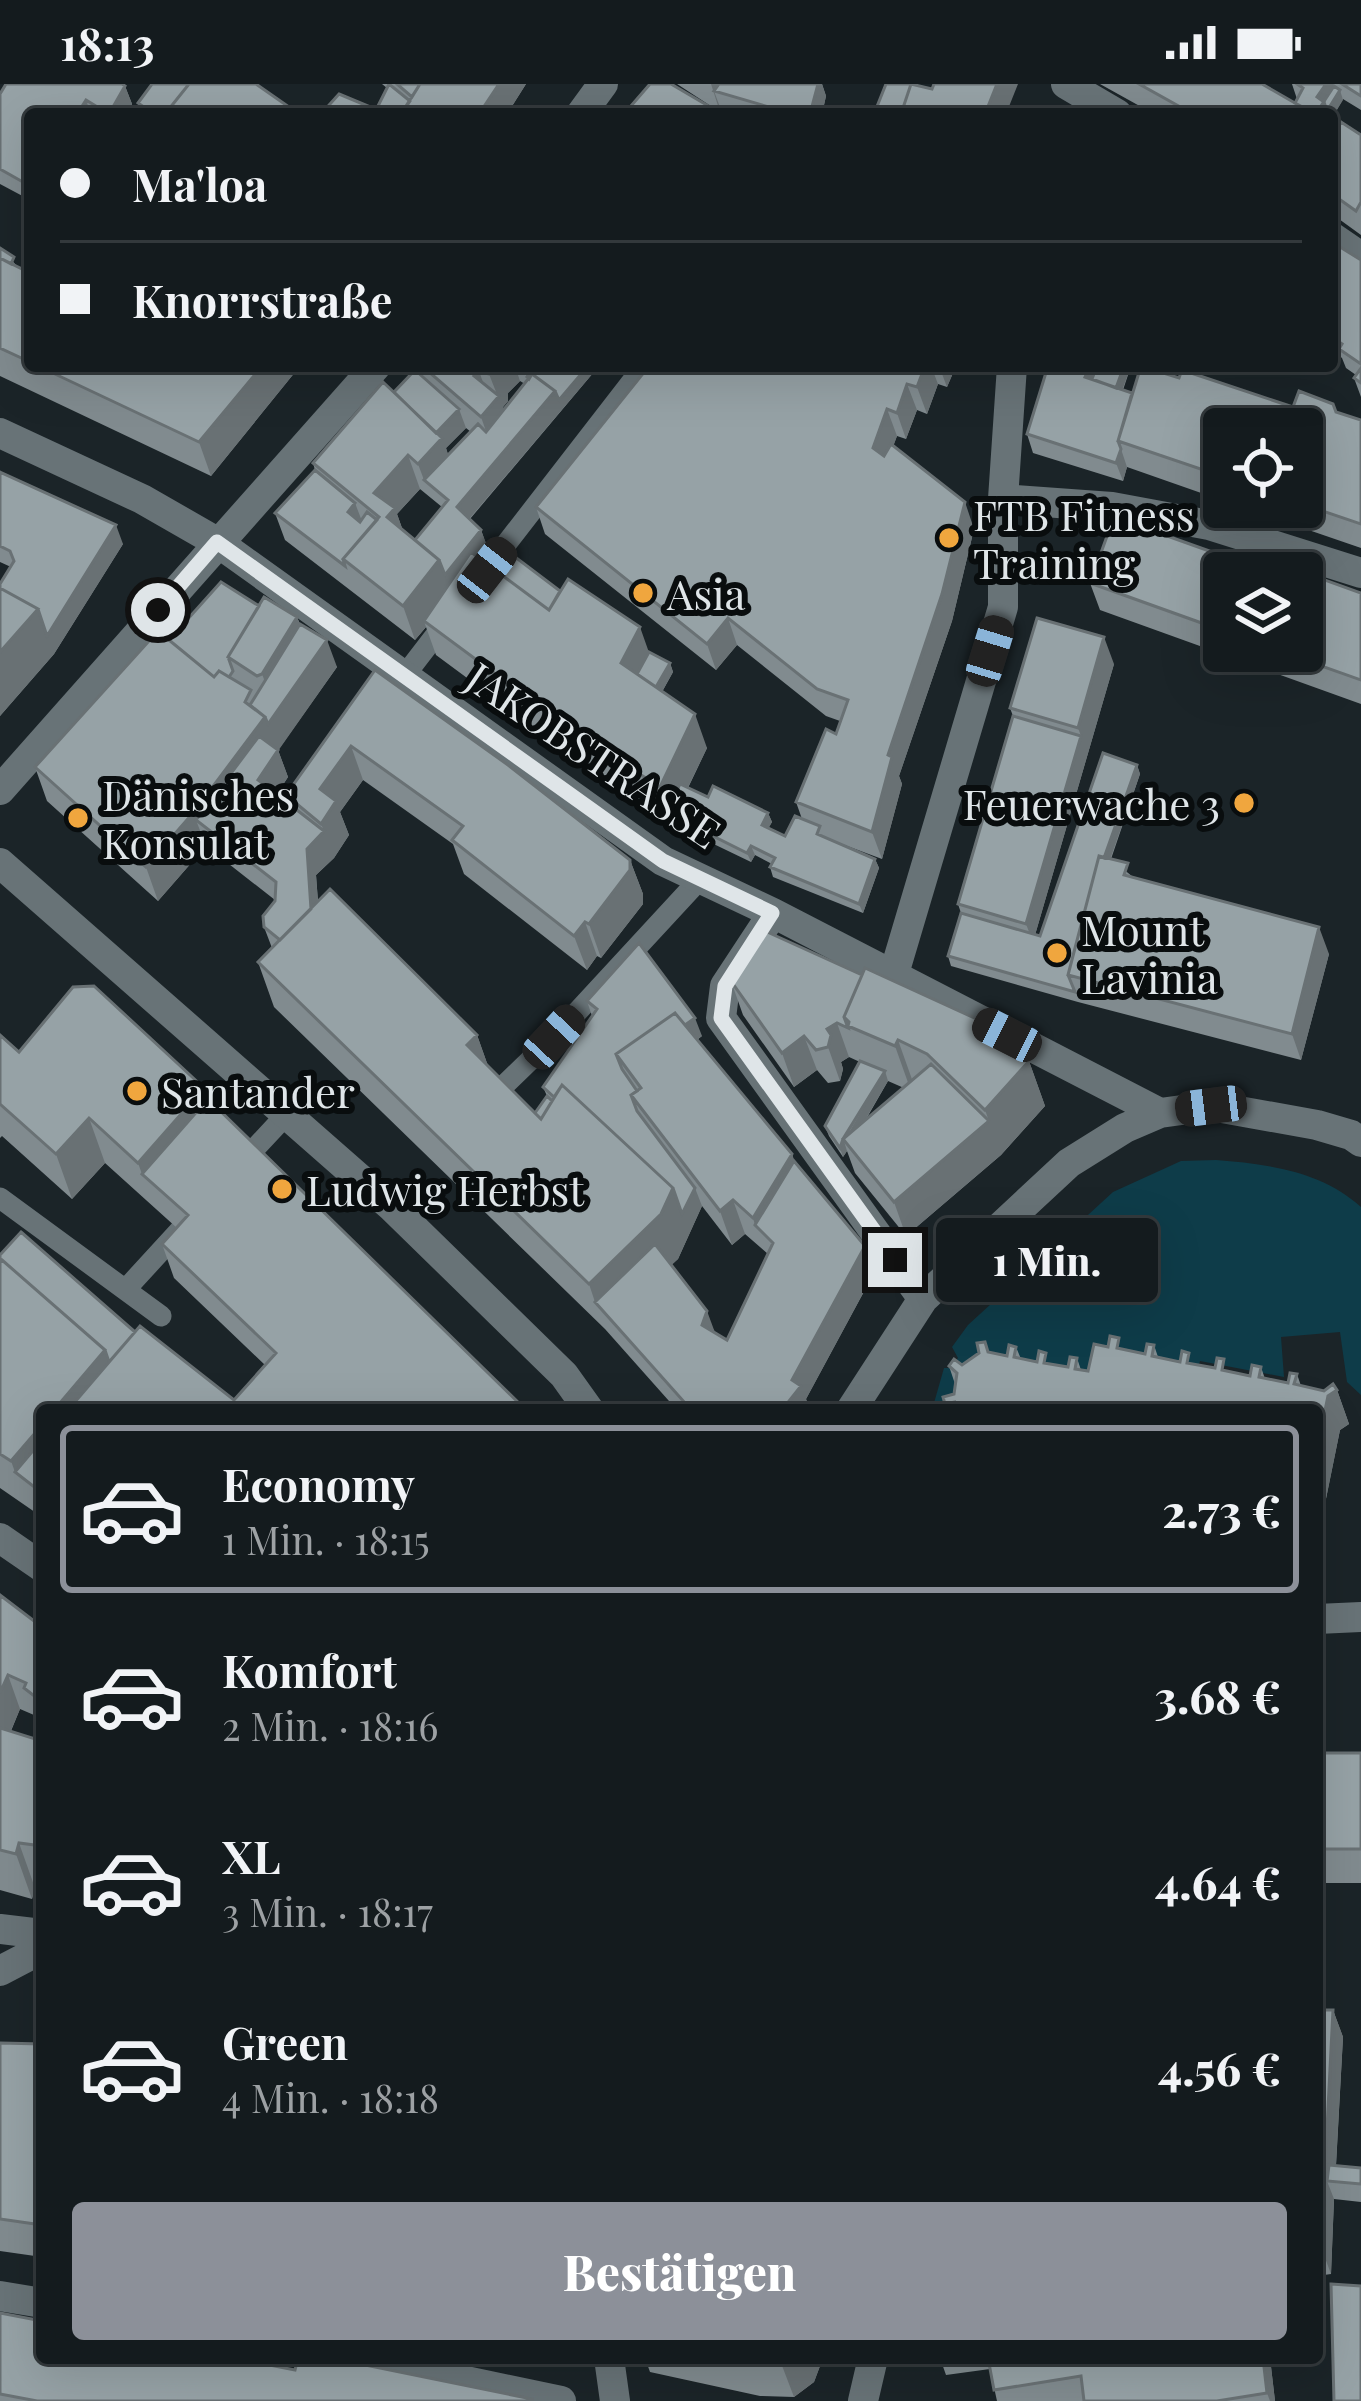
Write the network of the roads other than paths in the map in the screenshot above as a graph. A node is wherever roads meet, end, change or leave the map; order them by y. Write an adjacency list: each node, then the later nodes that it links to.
1 (1066, 84): 2 (street)
2 (1107, 108)
3 (371, 372): 8 (street)
4 (639, 372): 10 (lane)
5 (1012, 372): 7 (street)
6 (0, 433): 8 (street, JAKOBSTRASSE)
7 (1003, 500): 9 (street); 15 (street)
8 (217, 542): 10 (street, JAKOBSTRASSE); 11 (street)
9 (1361, 573)
10 (405, 675): 13 (street, JAKOBSTRASSE)
11 (0, 790)
12 (0, 862): 18 (street)
13 (700, 879): 14 (street, JAKOBSTRASSE); 16 (lane)
14 (772, 913): 15 (street, JAKOBSTRASSE); 24 (street)
15 (893, 977): 17 (street, JAKOBSTRASSE)
16 (492, 1097)
17 (1160, 1113): 19 (street); 24 (street)
18 (286, 1115): 20 (lane); 26 (street)
19 (1358, 1137)
20 (246, 1158)
21 (0, 1198): 23 (lane)
22 (180, 1230): 23 (lane)
23 (126, 1288): 25 (lane)
24 (923, 1299): 27 (street)
25 (161, 1316)
26 (585, 1404)
27 (855, 1404)
28 (0, 1538): 29 (street)
29 (36, 1563)
30 (1361, 1617): 31 (street)
31 (1323, 1619)
32 (0, 1929): 33 (street)
33 (36, 1933)
34 (36, 1952): 35 (street)
35 (0, 1971)
36 (0, 2296): 37 (street)
37 (36, 2302)
38 (385, 2364): 41 (street)
39 (610, 2364): 42 (street)
40 (872, 2364): 43 (street)
41 (561, 2401)
42 (615, 2401)
43 (863, 2401)

